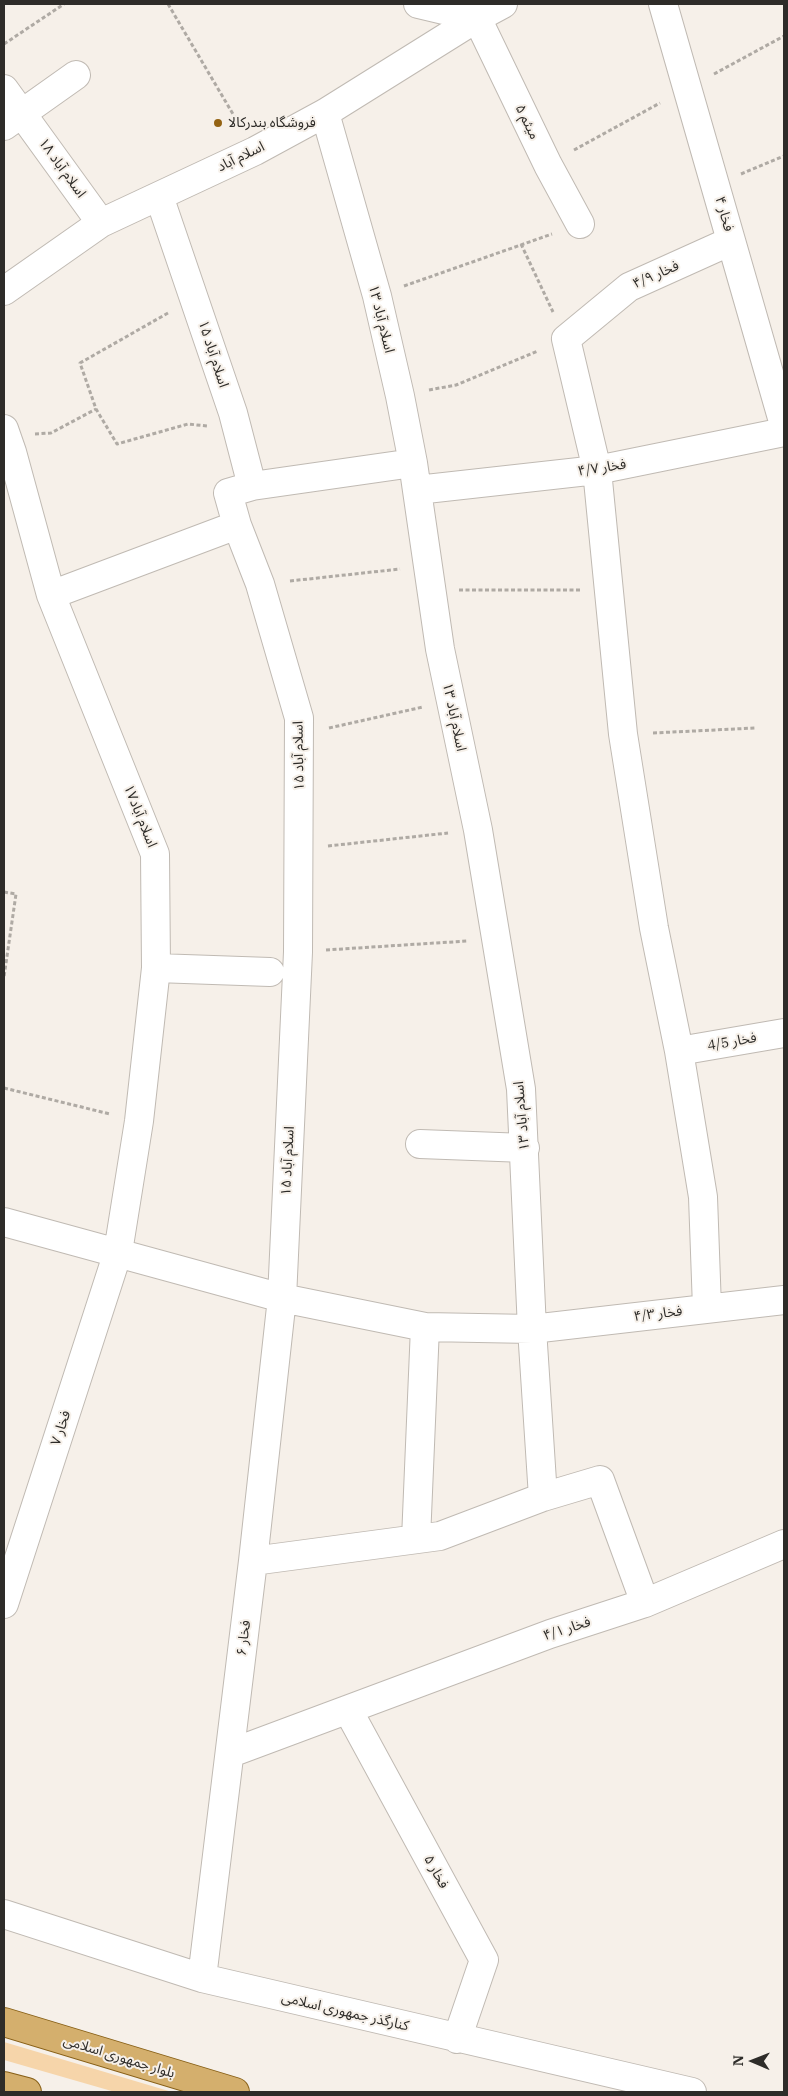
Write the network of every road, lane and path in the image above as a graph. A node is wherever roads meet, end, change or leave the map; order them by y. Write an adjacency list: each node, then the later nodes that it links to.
1 (64, 4): 8 (path)
2 (168, 4): 14 (path)
3 (418, 4): 6 (street)
4 (503, 4): 6 (street, اسلام آباد)
5 (663, 4): 10 (street, فخار ۴)
6 (477, 18): 12 (street, اسلام آباد); 16 (street, میثم ۵)
7 (784, 36): 10 (path)
8 (4, 44)
9 (76, 75): 13 (street)
10 (688, 88): 16 (path); 17 (street, فخار ۴)
11 (4, 89): 13 (street, اسلام آباد ۱۸)
12 (325, 113): 14 (street, اسلام آباد); 24 (street, اسلام آباد ۱۳)
13 (13, 119): 19 (street, اسلام آباد ۱۸)
14 (255, 151): 18 (street, اسلام آباد)
15 (784, 156): 17 (path)
16 (548, 165): 20 (street, میثم ۵)
17 (715, 185): 21 (street, فخار ۴)
18 (159, 196): 19 (street, اسلام آباد); 25 (street, اسلام آباد ۱۵)
19 (101, 223): 23 (street, اسلام آباد)
20 (580, 224): 22 (path)
21 (731, 241): 26 (street, فخار ۴/۹); 30 (street, فخار ۴)
22 (521, 244): 24 (path); 26 (path)
23 (4, 291)
24 (377, 296): 27 (street, اسلام آباد ۱۳)
25 (195, 298): 28 (path); 29 (street, اسلام آباد ۱۵)
26 (566, 340): 27 (path); 34 (street)
27 (400, 396): 33 (street, اسلام آباد ۱۳)
28 (96, 409): 29 (path); 32 (path)
29 (233, 413): 35 (street, اسلام آباد ۱۵)
30 (784, 425)
31 (784, 432): 34 (street, فخار ۴/۷)
32 (7, 446): 41 (street, اسلام آباد۱۷)
33 (413, 463): 35 (street); 36 (street, اسلام آباد ۱۳)
34 (598, 470): 36 (street, فخار ۴/۷); 40 (street)
35 (252, 486): 37 (street, اسلام آباد ۱۵)
36 (417, 490): 38 (street, اسلام آباد ۱۳)
37 (237, 525): 39 (street, اسلام آباد ۱۵); 41 (street)
38 (430, 578): 39 (path); 40 (path); 42 (street, اسلام آباد ۱۳)
39 (260, 584): 45 (street, اسلام آباد ۱۵)
40 (610, 590): 44 (street)
41 (51, 594): 51 (street, اسلام آباد۱۷)
42 (451, 700): 45 (path); 46 (street, اسلام آباد ۱۳)
43 (754, 728): 44 (path)
44 (623, 734): 55 (street)
45 (299, 735): 47 (street, اسلام آباد ۱۵)
46 (478, 830): 47 (path); 49 (street, اسلام آباد ۱۳)
47 (300, 848): 50 (street, اسلام آباد ۱۵)
48 (4, 892): 53 (path)
49 (498, 939): 50 (path); 59 (street, اسلام آباد ۱۳)
50 (298, 952): 62 (street, اسلام آباد ۱۵)
51 (156, 968): 52 (street); 57 (street, اسلام آباد۱۷)
52 (270, 972)
53 (4, 977)
54 (784, 1033): 55 (street, فخار 4/5)
55 (680, 1051): 64 (street)
56 (4, 1088): 57 (path)
57 (139, 1122): 61 (street, اسلام آباد۱۷)
58 (420, 1144): 59 (street)
59 (525, 1148): 66 (street, اسلام آباد ۱۳)
60 (4, 1222): 61 (street, فخار ۴/۳)
61 (118, 1252): 62 (street, فخار ۴/۳); 72 (street, فخار ۷)
62 (282, 1298): 65 (street, فخار ۴/۳); 70 (street, فخار ۶)
63 (784, 1300): 64 (street, فخار ۴/۳)
64 (707, 1308): 66 (street, فخار ۴/۳)
65 (425, 1327): 66 (street, فخار ۴/۳); 68 (street)
66 (532, 1329): 67 (street, اسلام آباد ۱۳)
67 (543, 1497): 68 (street); 71 (street)
68 (416, 1539): 70 (street)
69 (784, 1544): 71 (street, فخار ۴/۱)
70 (253, 1562): 74 (street, فخار ۶)
71 (645, 1603): 73 (street, فخار ۴/۱)
72 (4, 1604)
73 (348, 1710): 74 (street, فخار ۴/۱); 78 (street, فخار ۵)
74 (231, 1753): 76 (street, فخار ۶)
75 (4, 1914): 76 (street, کنارگذر جمهوری اسلامی)
76 (202, 1978): 78 (street, کنارگذر جمهوری اسلامی)
77 (4, 2022): 81 (main road, بلوار جمهوری اسلامی)
78 (457, 2039): 82 (street, کنارگذر جمهوری اسلامی)
79 (4, 2086): 80 (main road)
80 (27, 2092)
81 (235, 2092)
82 (692, 2092)

